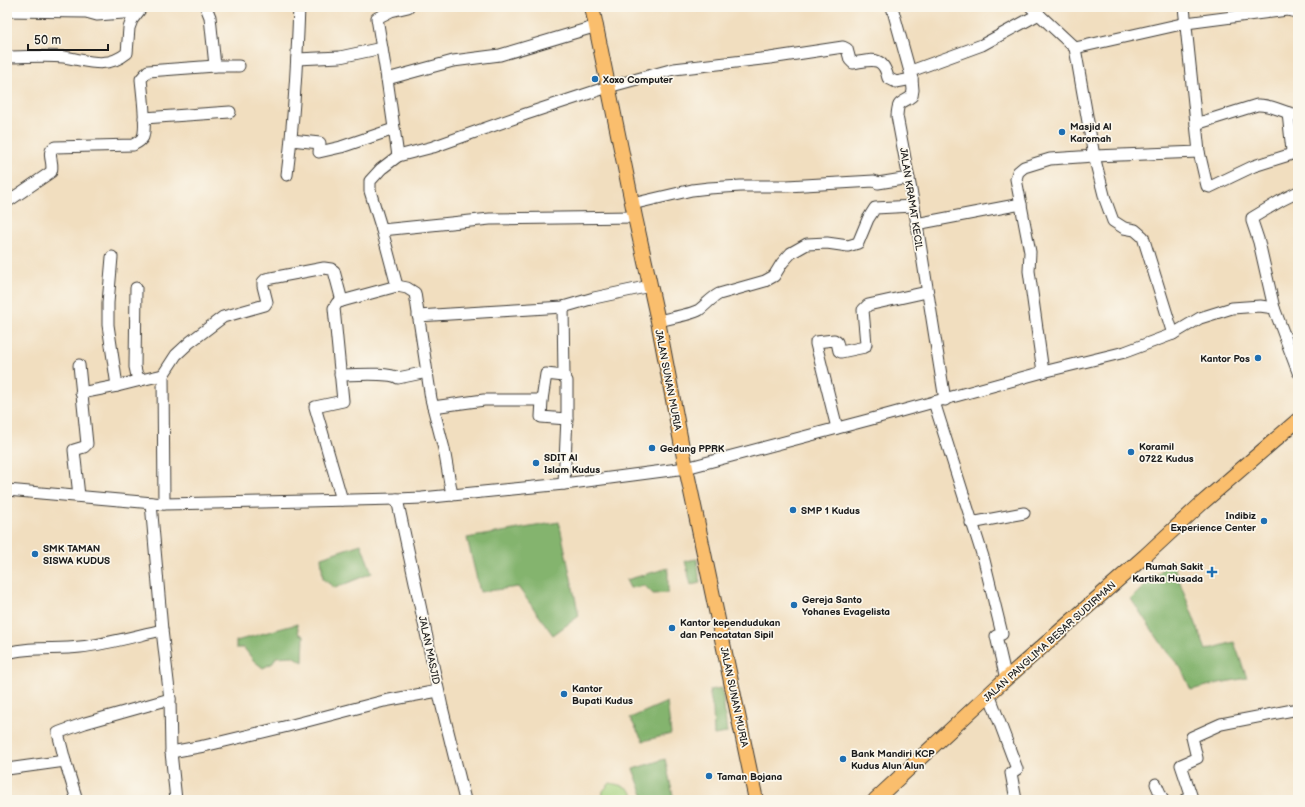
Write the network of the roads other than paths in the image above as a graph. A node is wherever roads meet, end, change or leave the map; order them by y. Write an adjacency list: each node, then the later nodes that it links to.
1 (206, 7): 19 (street)
2 (299, 7): 18 (street)
3 (408, 7): 7 (street)
4 (592, 7): 14 (main road, JALAN SUNAN MURIA)
5 (892, 7): 21 (street, JALAN KRAMAT KECIL)
6 (1184, 7): 13 (street)
7 (391, 9): 12 (street)
8 (140, 10): 9 (street); 17 (street)
9 (7, 11)
10 (1035, 11): 16 (street); 21 (street)
11 (1298, 12): 13 (street)
12 (376, 13): 15 (street)
13 (1186, 23): 16 (street); 27 (street)
14 (597, 26): 22 (street); 23 (main road, JALAN SUNAN MURIA)
15 (382, 48): 18 (street); 22 (street)
16 (1074, 48): 32 (street)
17 (7, 57)
18 (297, 59): 29 (street)
19 (215, 66): 20 (street); 26 (street)
20 (239, 66)
21 (912, 75): 23 (street); 34 (street, JALAN KRAMAT KECIL)
22 (387, 79): 28 (street)
23 (608, 87): 31 (street); 39 (main road, JALAN SUNAN MURIA)
24 (230, 112): 26 (street)
25 (1293, 114): 27 (street); 30 (street)
26 (144, 118): 36 (street)
27 (1196, 124): 30 (street)
28 (394, 129): 29 (street); 31 (street)
29 (291, 140): 33 (street)
30 (1199, 152): 32 (street)
31 (398, 156): 41 (street)
32 (1094, 156): 37 (street); 52 (street)
33 (287, 175)
34 (909, 178): 38 (street, JALAN KRAMAT KECIL); 39 (street)
35 (1298, 192): 49 (street)
36 (7, 202)
37 (1021, 204): 40 (street); 55 (street)
38 (914, 206): 40 (street, JALAN KRAMAT KECIL); 51 (street)
39 (634, 211): 41 (street); 44 (main road, JALAN SUNAN MURIA)
40 (916, 224): 46 (street, JALAN KRAMAT KECIL)
41 (382, 230): 43 (street)
42 (112, 257): 61 (street)
43 (397, 286): 47 (street); 50 (street)
44 (650, 286): 48 (street); 51 (main road, JALAN SUNAN MURIA)
45 (136, 288): 60 (street)
46 (927, 292): 64 (street, JALAN KRAMAT KECIL); 68 (street)
47 (342, 301): 57 (street); 58 (street)
48 (563, 307): 50 (street); 59 (street)
49 (1274, 308): 52 (street); 56 (street)
50 (418, 316): 54 (street)
51 (658, 321): 69 (main road, JALAN SUNAN MURIA)
52 (1173, 334): 55 (street)
53 (79, 365): 62 (street)
54 (427, 372): 58 (street); 65 (street)
55 (1043, 372): 64 (street)
56 (1298, 372)
57 (164, 375): 60 (street); 77 (street)
58 (340, 375): 75 (street)
59 (564, 376): 63 (street); 66 (street)
60 (141, 380): 61 (street)
61 (118, 386): 62 (street)
62 (81, 393): 72 (street)
63 (542, 400): 65 (street); 66 (street)
64 (940, 401): 68 (street); 79 (street, JALAN KRAMAT KECIL)
65 (433, 407): 73 (street)
66 (567, 419): 70 (street)
67 (1298, 420): 82 (main road, JALAN PANGLIMA BESAR SUDIRMAN)
68 (837, 428): 69 (street)
69 (686, 468): 70 (street); 94 (main road, JALAN SUNAN MURIA)
70 (564, 484): 73 (street)
71 (7, 490): 72 (street)
72 (79, 496): 76 (street)
73 (452, 496): 74 (street)
74 (397, 499): 75 (street); 83 (street, JALAN MASJID)
75 (342, 500): 77 (street)
76 (151, 503): 77 (street); 80 (street)
77 (164, 504)
78 (1024, 514): 79 (street)
79 (971, 522): 82 (street, JALAN KRAMAT KECIL)
80 (162, 630): 81 (street); 85 (street)
81 (7, 654)
82 (1006, 679): 84 (main road, JALAN PANGLIMA BESAR SUDIRMAN)
83 (438, 690): 87 (street); 93 (street, JALAN MASJID)
84 (989, 694): 95 (main road, JALAN PANGLIMA BESAR SUDIRMAN); 96 (street)
85 (170, 699): 87 (street); 88 (street)
86 (1298, 709): 98 (street)
87 (171, 752): 92 (street)
88 (65, 761): 89 (street); 91 (street)
89 (7, 769)
90 (1156, 784): 97 (street)
91 (77, 800)
92 (176, 800)
93 (465, 800)
94 (756, 800)
95 (875, 800)
96 (1016, 800)
97 (1163, 800)
98 (1185, 800)

